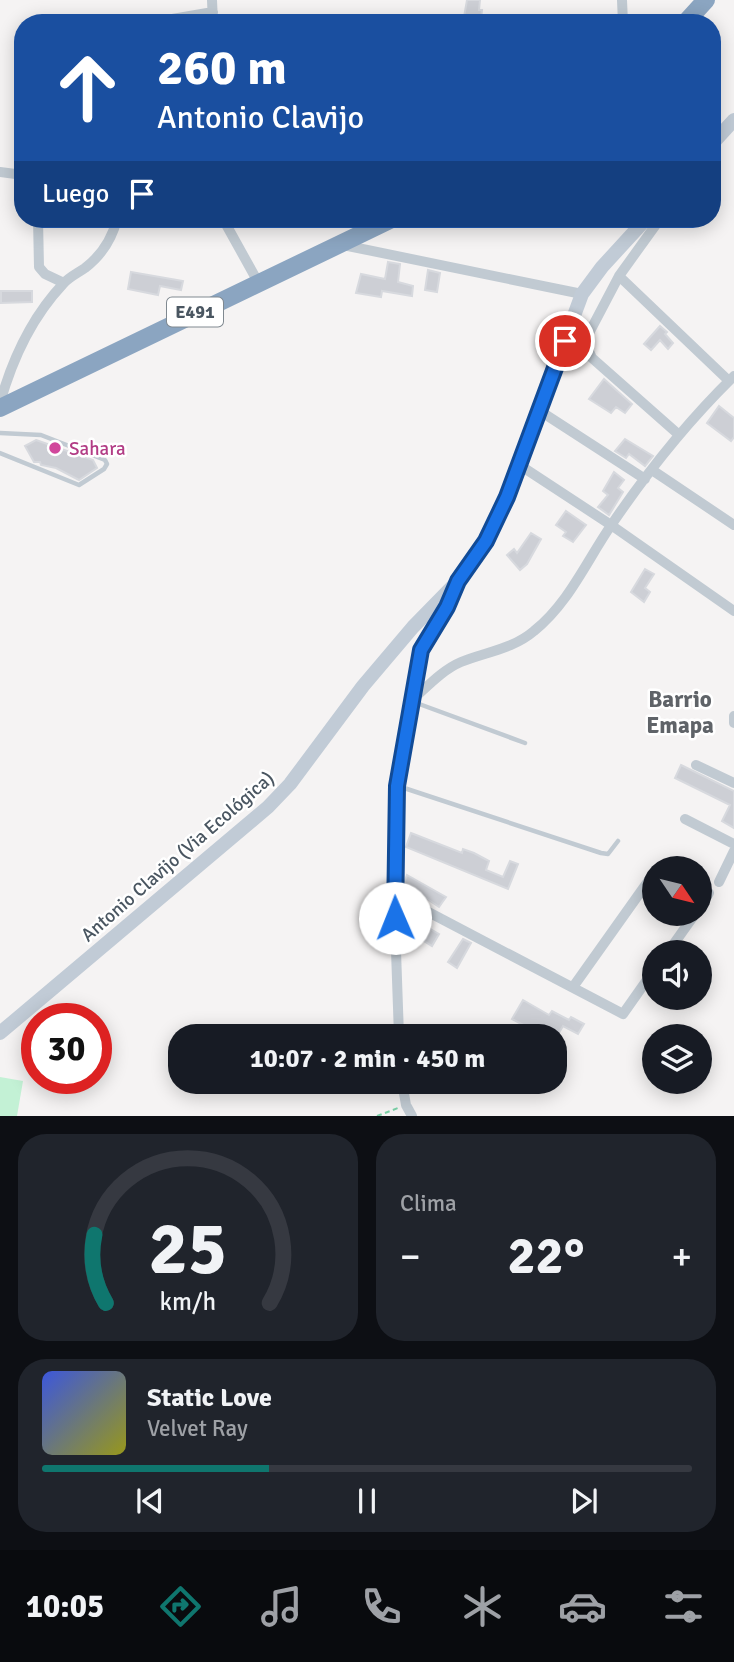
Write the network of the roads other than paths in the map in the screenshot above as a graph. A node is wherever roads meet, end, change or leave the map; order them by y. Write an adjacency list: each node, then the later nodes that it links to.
1 (706, 0): 2 (highway)
2 (693, 14)
3 (734, 120): 4 (main road)
4 (721, 134)
5 (38, 228): 14 (street)
6 (113, 228): 14 (street)
7 (228, 228): 13 (street)
8 (372, 228): 11 (highway, E491)
9 (638, 228): 15 (main road, Antonio Clavijo (Via Ecológica))
10 (654, 228): 12 (street)
11 (337, 244): 13 (highway, E491); 15 (street)
12 (619, 276): 17 (street); 21 (street)
13 (258, 282): 18 (highway, E491)
14 (64, 283): 16 (street)
15 (582, 294): 19 (main road, Antonio Clavijo (Via Ecológica))
16 (5, 370): 18 (street)
17 (732, 379): 21 (street)
18 (0, 405)
19 (540, 411): 23 (main road, Antonio Clavijo (Via Ecológica)); 24 (street)
20 (0, 433): 22 (lane)
21 (678, 434): 24 (street)
22 (0, 453)
23 (518, 464): 25 (street); 27 (main road, Antonio Clavijo (Via Ecológica))
24 (648, 475): 25 (street); 26 (street)
25 (611, 525): 28 (street); 29 (street)
26 (734, 525)
27 (458, 581): 29 (street); 46 (main road, Antonio Clavijo (Via Ecológica))
28 (734, 611)
29 (411, 701): 32 (lane); 35 (street)
30 (734, 716): 31 (street)
31 (734, 723)
32 (525, 743)
33 (696, 765): 34 (street)
34 (734, 783)
35 (397, 786): 37 (lane); 42 (street)
36 (685, 819): 38 (street)
37 (618, 841)
38 (734, 844)
39 (734, 851): 40 (street)
40 (719, 882)
41 (642, 890): 43 (street)
42 (394, 894): 43 (street); 45 (street)
43 (573, 987): 44 (street)
44 (642, 987)
45 (399, 1024)
46 (0, 1033)
47 (404, 1094): 48 (street)
48 (412, 1116)

